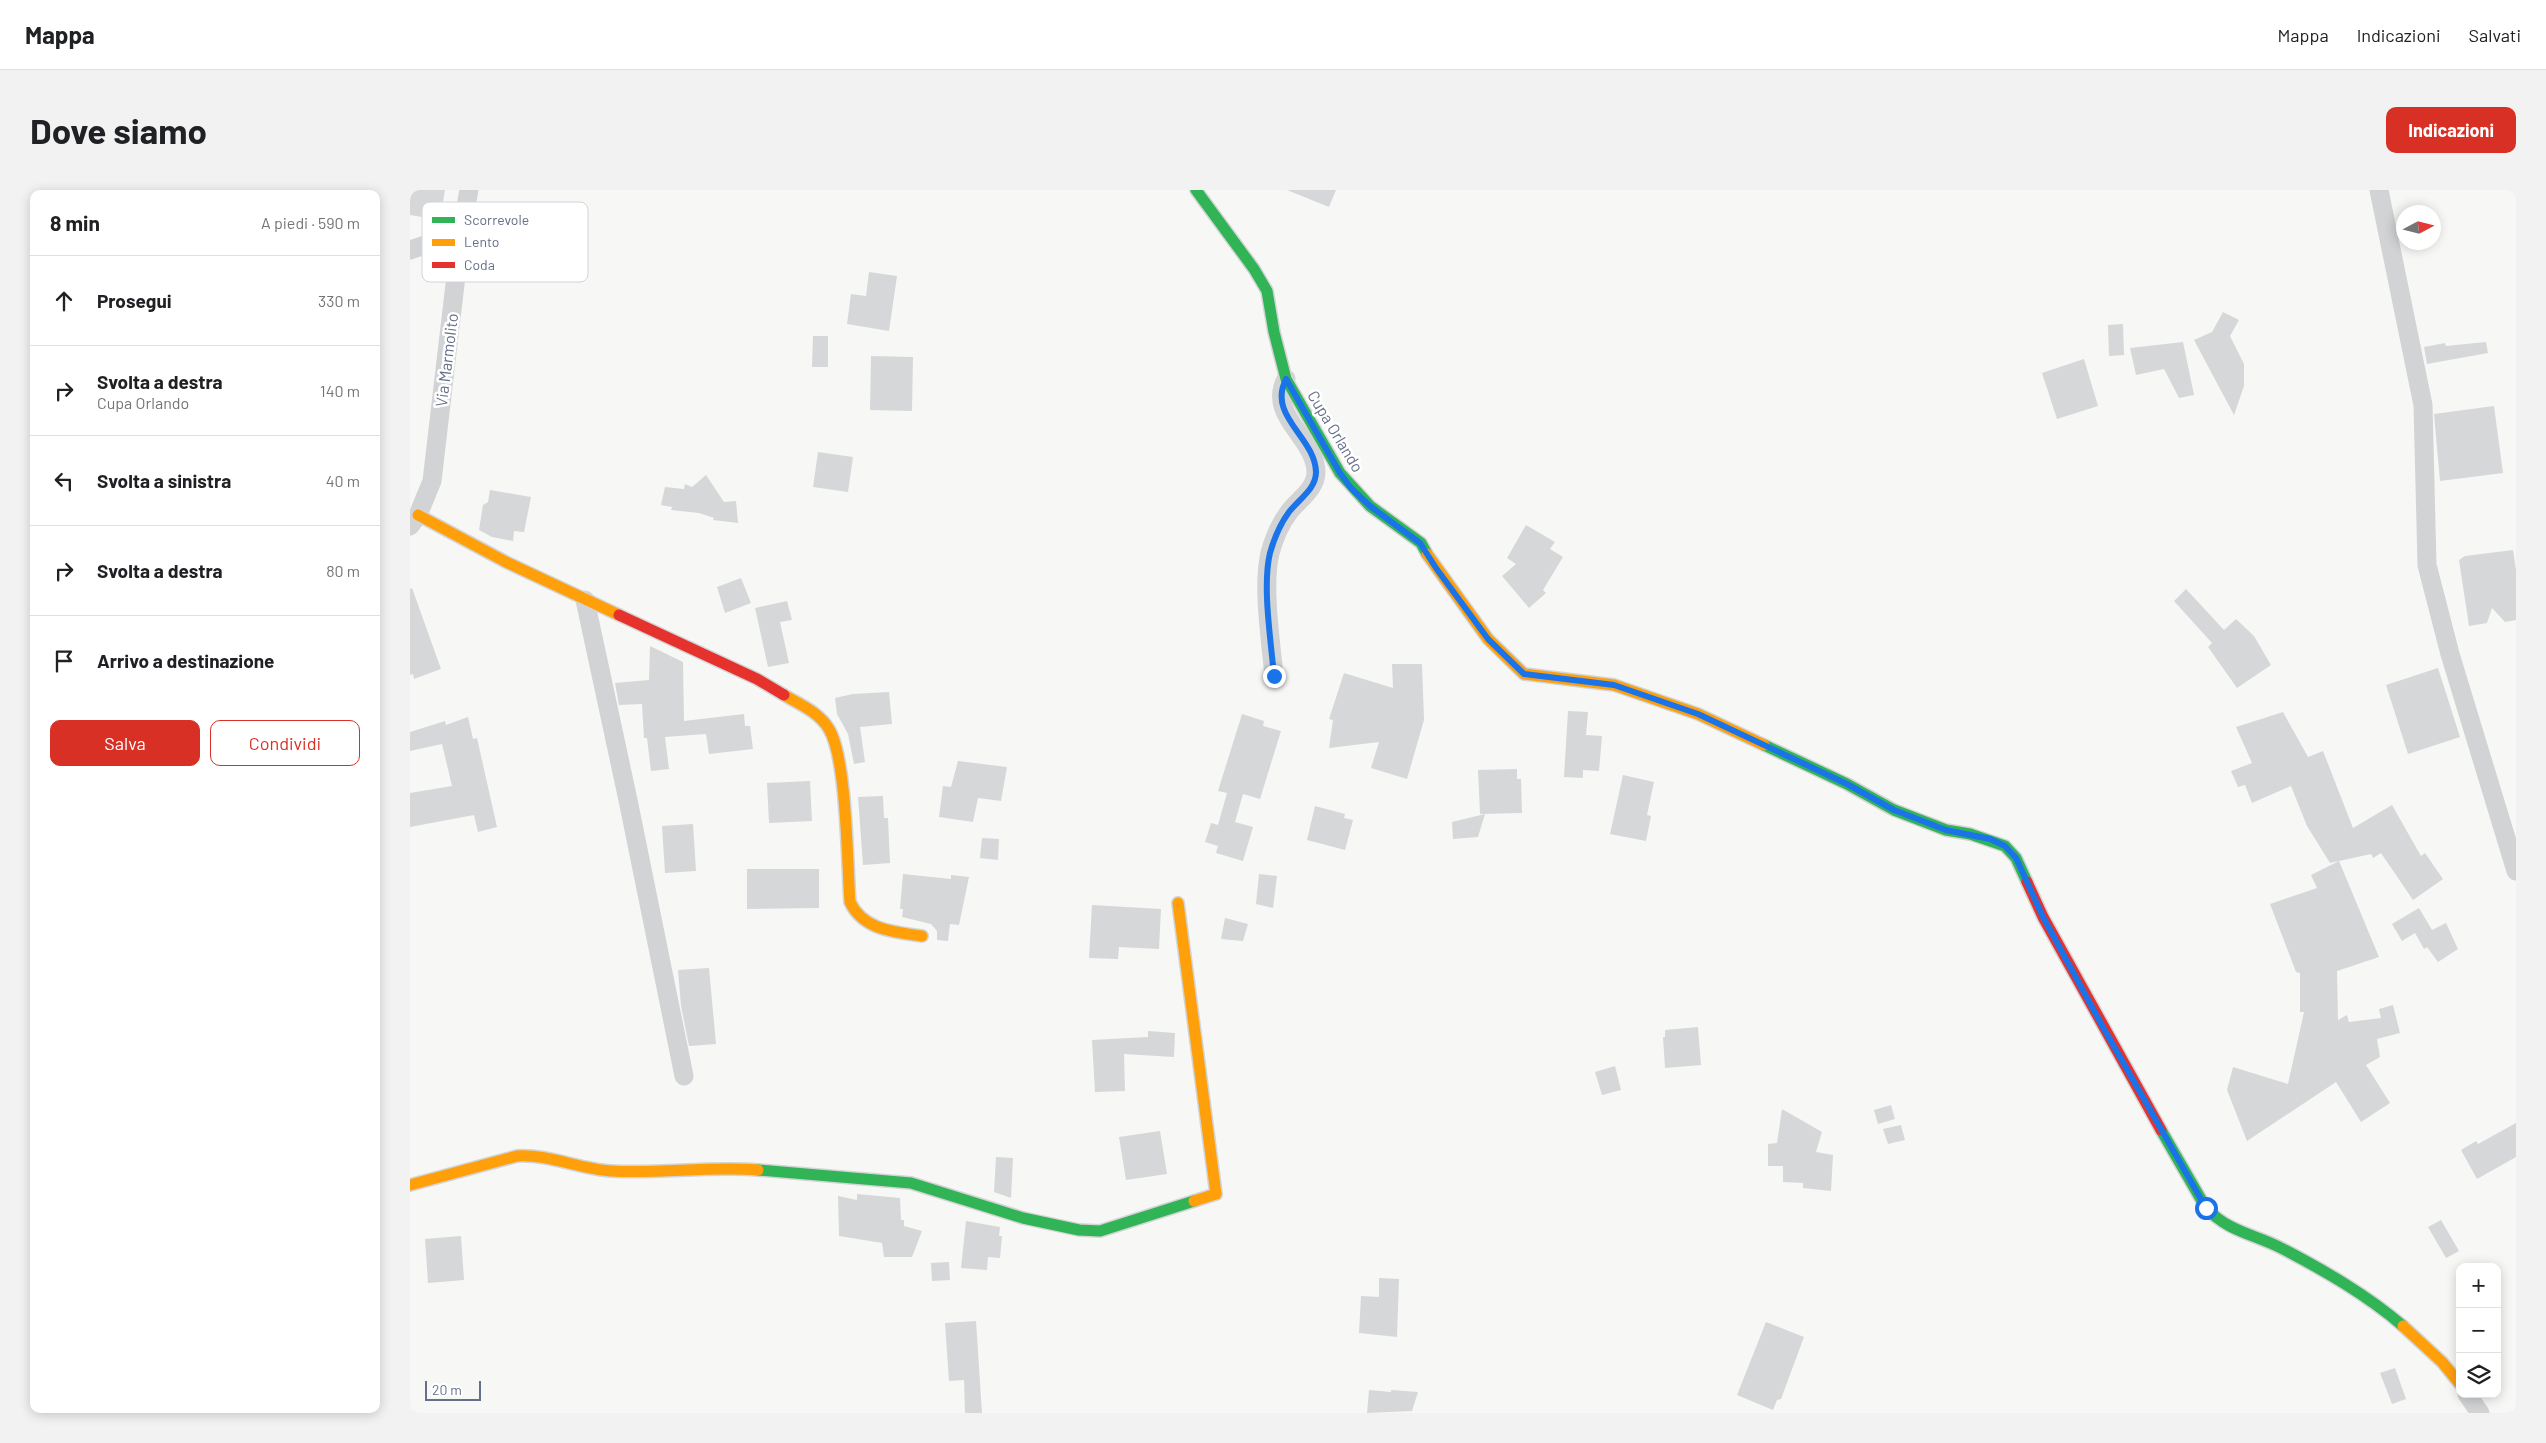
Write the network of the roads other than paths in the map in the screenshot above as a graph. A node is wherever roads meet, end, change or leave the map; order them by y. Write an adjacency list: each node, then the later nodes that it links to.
1 (1196, 190): 6 (street, Cupa Orlando)
2 (2379, 190): 10 (street)
3 (422, 246): 4 (street)
4 (410, 250)
5 (456, 282): 7 (street, Via Marmolito)
6 (1286, 379): 9 (street); 15 (street, Cupa Orlando)
7 (414, 521): 8 (street)
8 (584, 600): 12 (street); 13 (street)
9 (1274, 676)
10 (2516, 871)
11 (1178, 903): 14 (street)
12 (922, 936)
13 (684, 1076)
14 (410, 1185)
15 (2456, 1379)
16 (2471, 1398): 17 (street)
17 (2480, 1413)

